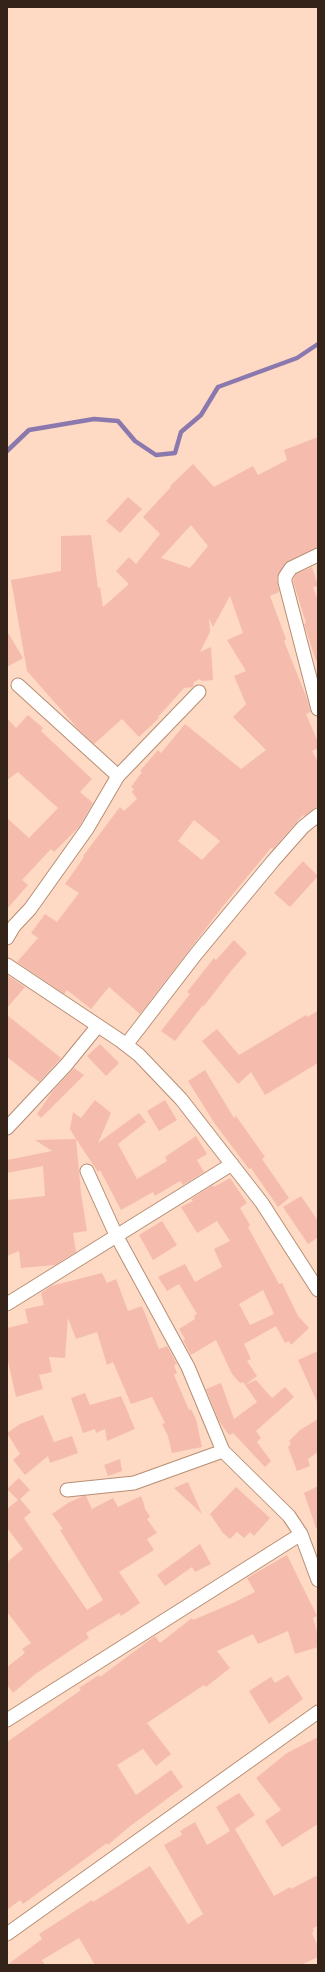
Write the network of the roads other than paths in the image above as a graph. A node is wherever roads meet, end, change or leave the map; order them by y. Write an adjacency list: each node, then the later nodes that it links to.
1 (318, 555): 4 (street)
2 (18, 685): 5 (street)
3 (199, 692): 5 (street)
4 (318, 709)
5 (118, 776): 7 (street)
6 (318, 815): 11 (street)
7 (10, 924): 8 (street)
8 (7, 938)
9 (7, 965): 10 (street)
10 (97, 1027): 11 (street); 12 (street)
11 (126, 1045): 13 (street)
12 (7, 1128)
13 (232, 1164): 15 (street); 16 (street)
14 (87, 1171): 15 (street)
15 (116, 1235): 17 (street); 18 (street)
16 (318, 1290)
17 (7, 1304)
18 (223, 1451): 19 (street); 20 (street)
19 (66, 1490)
20 (300, 1534): 21 (street); 23 (street)
21 (318, 1580)
22 (318, 1712): 24 (street)
23 (9, 1715)
24 (7, 1934)

